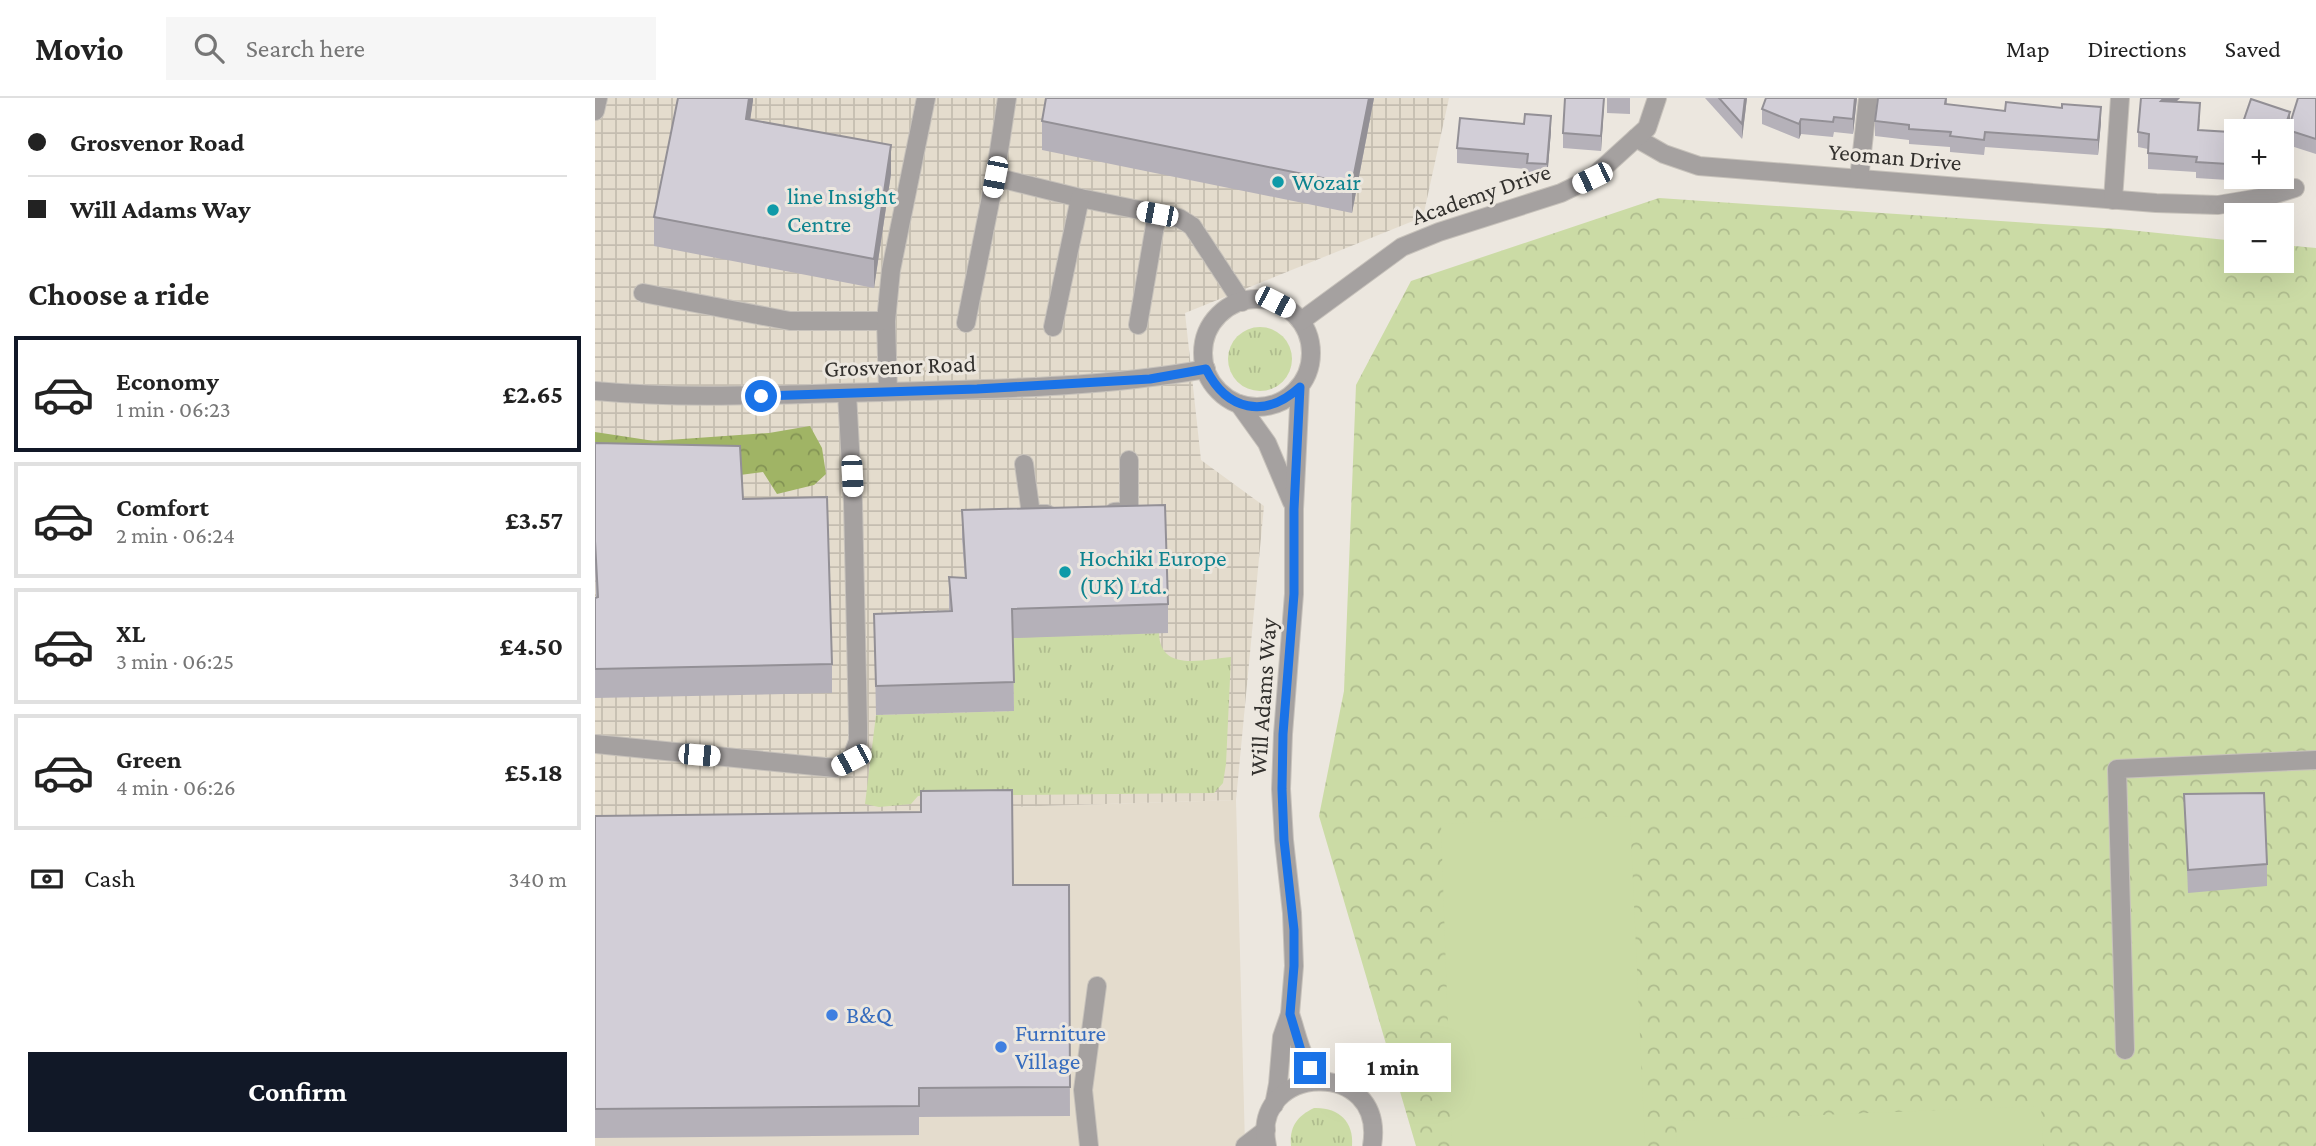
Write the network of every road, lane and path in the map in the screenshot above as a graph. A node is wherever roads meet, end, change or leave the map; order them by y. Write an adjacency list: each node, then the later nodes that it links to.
1 (598, 98): 7 (street)
2 (926, 98): 17 (street)
3 (1007, 98): 9 (street)
4 (1657, 98): 8 (street, Academy Drive)
5 (1868, 98): 10 (street)
6 (2120, 98): 13 (street)
7 (595, 111)
8 (1636, 138): 10 (street, Yeoman Drive); 18 (street, Academy Drive)
9 (995, 177): 12 (street); 19 (street)
10 (1859, 179): 13 (street, Yeoman Drive)
11 (2295, 188): 13 (street, Yeoman Drive)
12 (1080, 198): 14 (street); 21 (street)
13 (2113, 200)
14 (1157, 214): 16 (street); 20 (street)
15 (643, 293): 17 (street)
16 (1242, 302): 18 (street); 22 (street)
17 (886, 321): 25 (street)
18 (1301, 321): 23 (street)
19 (966, 323)
20 (1138, 325)
21 (1053, 327)
22 (1206, 369): 25 (street, Grosvenor Road); 27 (street)
23 (1300, 387): 27 (street); 30 (street, Will Adams Way)
24 (595, 391): 26 (street, Grosvenor Road)
25 (888, 391): 26 (street, Grosvenor Road)
26 (847, 393): 33 (street)
27 (1240, 404): 30 (street, Will Adams Way)
28 (1129, 460): 31 (street)
29 (1024, 464): 32 (street)
30 (1294, 509): 36 (street, Will Adams Way)
31 (1093, 512)
32 (1068, 513)
33 (595, 744)
34 (2316, 760): 37 (street)
35 (1097, 986): 42 (street)
36 (1290, 1014): 38 (street, Will Adams Way); 39 (street, Will Adams Way)
37 (2125, 1051)
38 (1327, 1081): 39 (street); 41 (street)
39 (1274, 1105): 40 (street, Will Adams Way)
40 (1266, 1138): 43 (street)
41 (1374, 1144)
42 (1089, 1146)
43 (1245, 1146)

